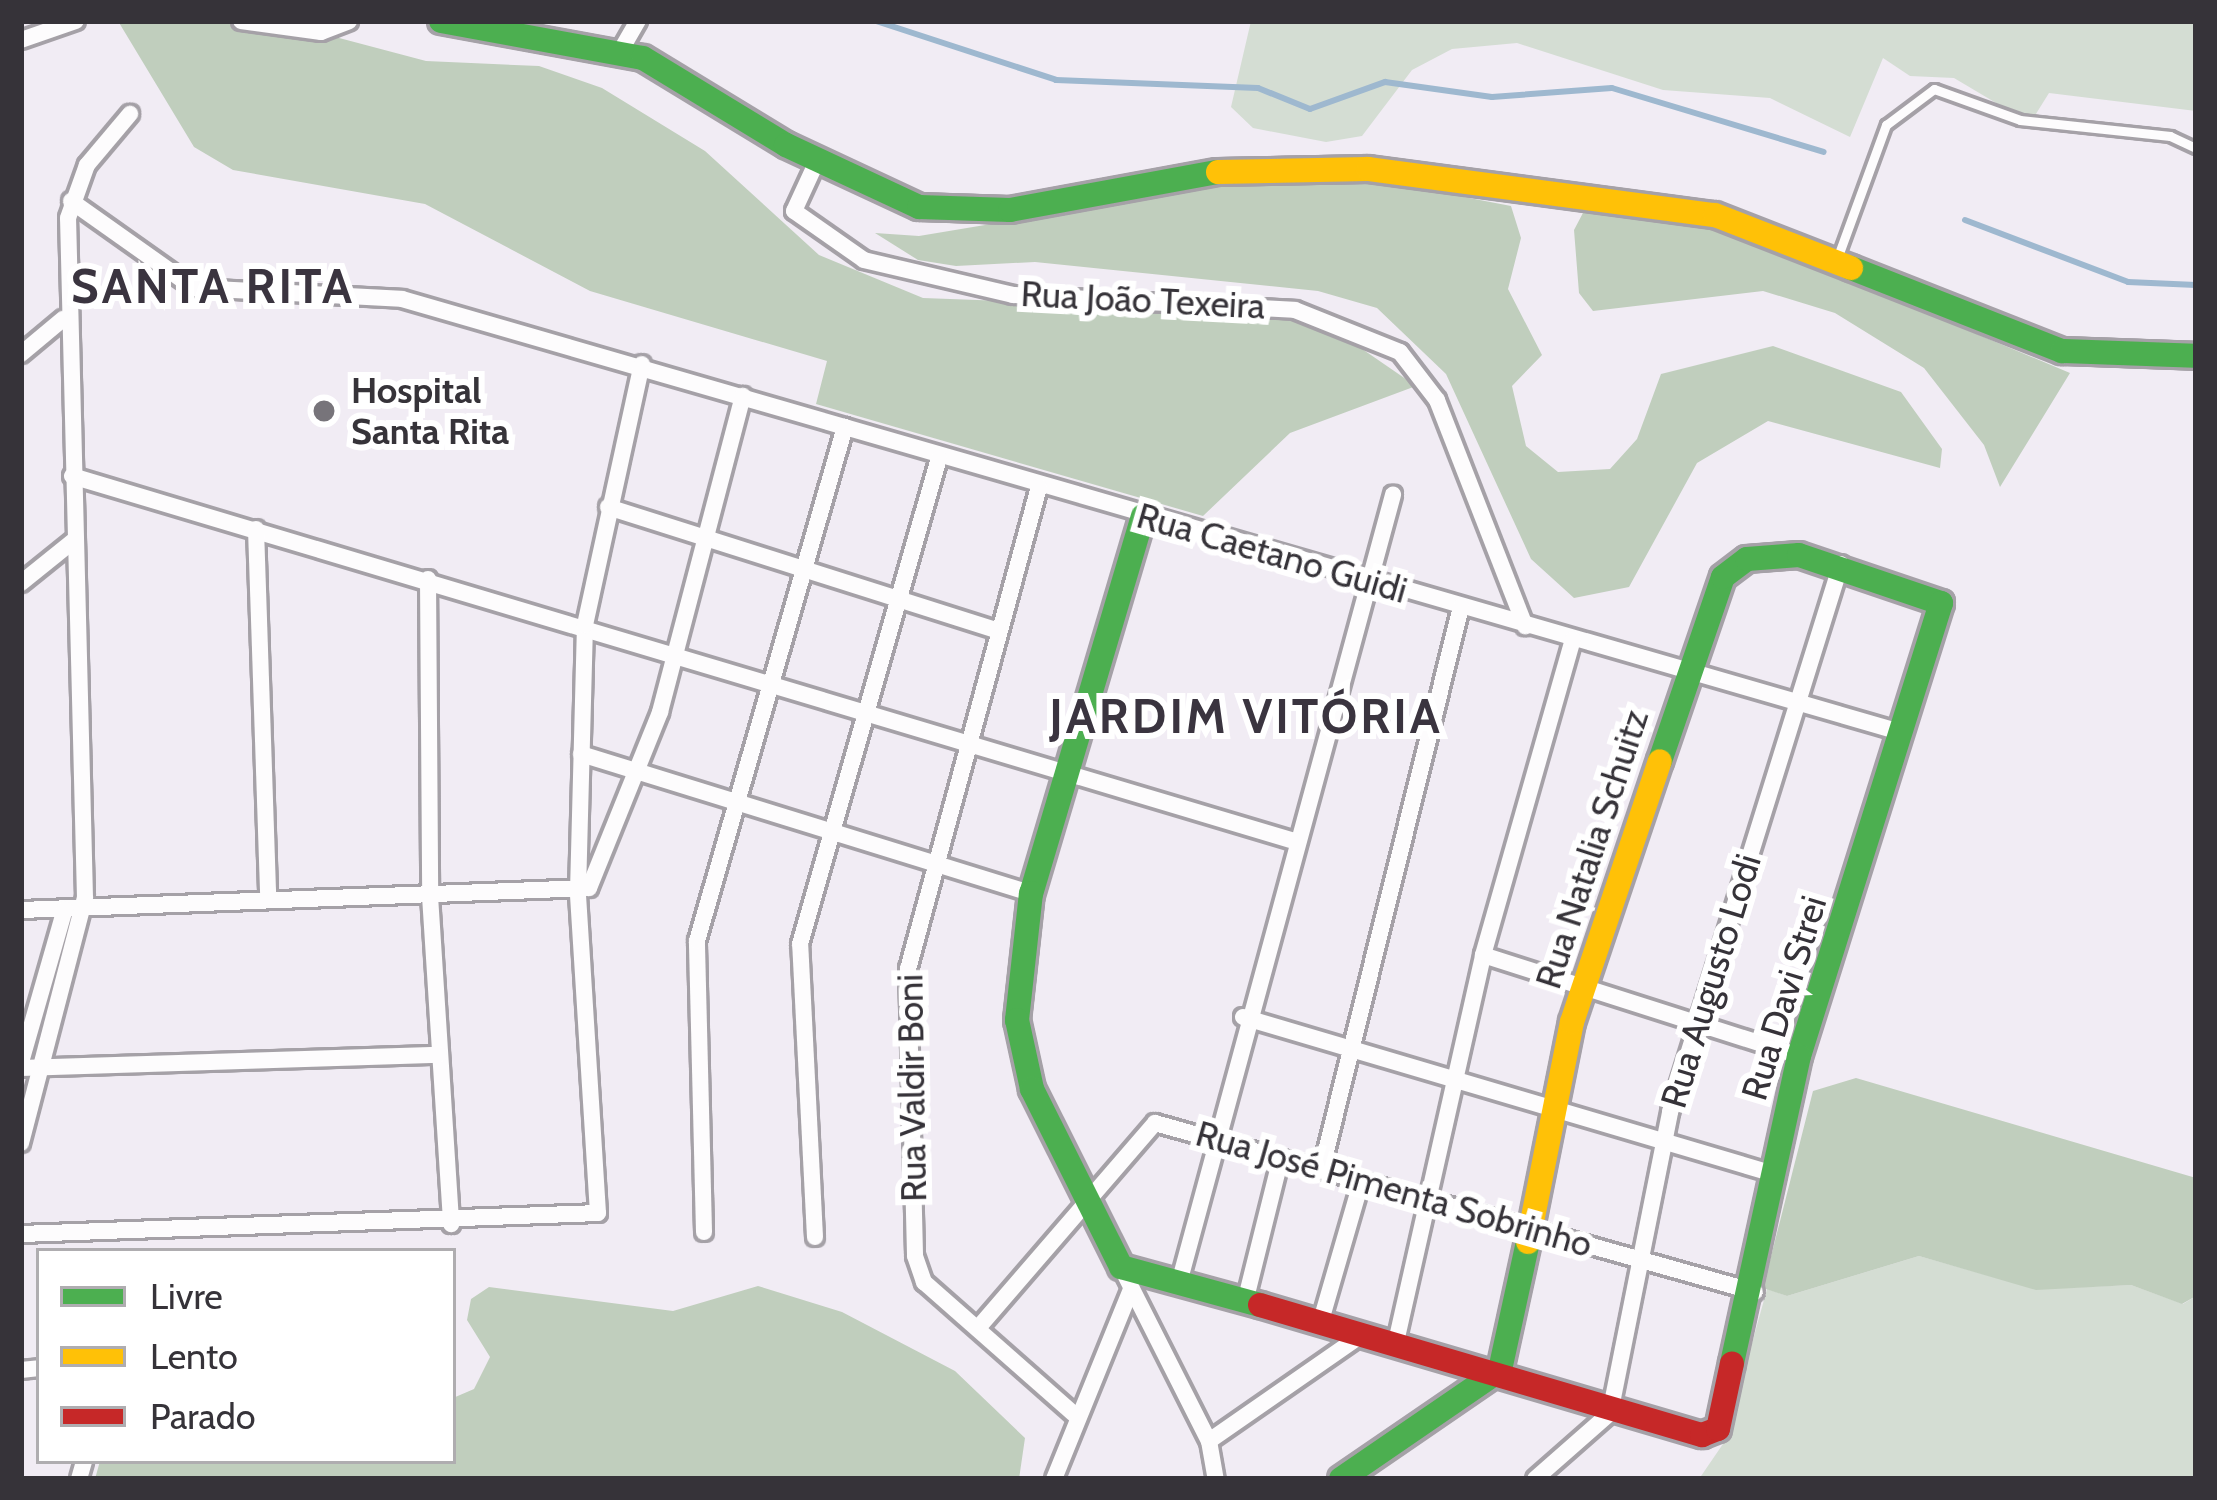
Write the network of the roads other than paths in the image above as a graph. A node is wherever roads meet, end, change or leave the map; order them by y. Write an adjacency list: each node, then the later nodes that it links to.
1 (76, 21): 7 (street)
2 (241, 21): 3 (street)
3 (349, 21)
4 (441, 21): 6 (street)
5 (638, 21): 8 (street)
6 (508, 25): 8 (street)
7 (21, 40)
8 (621, 50): 11 (street)
9 (130, 114): 12 (street)
10 (2196, 148): 13 (lane)
11 (817, 161): 13 (street); 38 (street, Rua João Texeira)
12 (71, 202): 14 (street); 17 (street, Rua Caetano Guidi)
13 (1838, 256): 16 (street)
14 (63, 319): 15 (street); 21 (street)
15 (21, 354)
16 (2196, 356)
17 (642, 364): 18 (street, Rua Caetano Guidi); 24 (street)
18 (742, 396): 19 (street, Rua Caetano Guidi); 27 (street)
19 (845, 427): 20 (street, Rua Caetano Guidi); 30 (street)
20 (939, 458): 22 (street, Rua Caetano Guidi); 35 (street)
21 (72, 476): 26 (street); 28 (street)
22 (1039, 487): 25 (street, Rua Caetano Guidi); 39 (street, Rua Valdir Boni)
23 (1393, 494): 31 (street)
24 (608, 507): 27 (street); 37 (street)
25 (1143, 516): 31 (street, Rua Caetano Guidi); 50 (street)
26 (256, 529): 32 (street); 58 (street)
27 (705, 539): 30 (street); 41 (street)
28 (73, 541): 33 (street); 59 (street)
29 (1841, 564): 34 (street, Rua Natalia Schuitz); 42 (street, Rua Natalia Schuitz); 44 (street, Rua Augusto Lodi)
30 (803, 570): 35 (street); 43 (street)
31 (1367, 578): 36 (street, Rua Caetano Guidi); 53 (street)
32 (428, 579): 37 (street); 57 (street)
33 (21, 583)
34 (1937, 596): 46 (street, Rua Davi Strei)
35 (901, 601): 39 (street); 45 (street)
36 (1461, 607): 38 (street, Rua Caetano Guidi); 65 (street)
37 (585, 625): 41 (street); 48 (street)
38 (1525, 626): 40 (street, Rua Caetano Guidi)
39 (999, 631): 47 (street, Rua Valdir Boni)
40 (1573, 640): 42 (street, Rua Caetano Guidi); 61 (street)
41 (676, 656): 43 (street); 49 (street)
42 (1688, 676): 44 (street, Rua Caetano Guidi); 62 (street, Rua Natalia Schuitz)
43 (769, 686): 45 (street); 51 (street)
44 (1797, 703): 46 (street, Rua Caetano Guidi); 64 (street, Rua Augusto Lodi)
45 (869, 716): 47 (street); 52 (street)
46 (1904, 734): 67 (street, Rua Davi Strei)
47 (967, 746): 50 (street); 54 (street, Rua Valdir Boni)
48 (581, 754): 49 (street); 55 (street)
49 (640, 771): 51 (street); 55 (street)
50 (1062, 776): 53 (street); 56 (street)
51 (734, 801): 52 (street); 84 (street)
52 (834, 832): 54 (street); 86 (street)
53 (1292, 840): 63 (street)
54 (934, 863): 56 (street); 94 (street, Rua Valdir Boni)
55 (578, 892): 57 (street); 81 (street)
56 (1031, 893): 80 (street)
57 (430, 896): 58 (street); 66 (street)
58 (268, 898): 59 (street)
59 (74, 909): 60 (street); 68 (street); 69 (street)
60 (21, 910)
61 (1483, 955): 62 (street); 70 (street)
62 (1583, 987): 64 (street); 71 (street, Rua Natalia Schuitz)
63 (1243, 1018): 65 (street); 72 (street)
64 (1696, 1024): 67 (street); 74 (street, Rua Augusto Lodi)
65 (1350, 1050): 70 (street); 76 (street)
66 (439, 1055): 69 (street); 81 (street)
67 (1799, 1056): 77 (street, Rua Davi Strei)
68 (21, 1065): 69 (street)
69 (42, 1068): 73 (street)
70 (1451, 1083): 71 (street); 79 (street)
71 (1550, 1114): 74 (street); 82 (street, Rua Natalia Schuitz)
72 (1216, 1138): 75 (street, Rua José Pimenta Sobrinho); 80 (street, Rua José Pimenta Sobrinho); 90 (street)
73 (21, 1143)
74 (1662, 1145): 77 (street); 88 (street, Rua Augusto Lodi)
75 (1281, 1158): 76 (street, Rua José Pimenta Sobrinho); 92 (street)
76 (1322, 1171): 78 (street, Rua José Pimenta Sobrinho)
77 (1774, 1174): 91 (street, Rua Davi Strei)
78 (1361, 1183): 79 (street, Rua José Pimenta Sobrinho); 93 (street)
79 (1428, 1201): 82 (street, Rua José Pimenta Sobrinho); 96 (street)
80 (1087, 1202): 89 (street); 94 (street, Rua José Pimenta Sobrinho)
81 (451, 1224): 83 (street)
82 (1530, 1228): 88 (street, Rua José Pimenta Sobrinho); 97 (street, Rua Natalia Schuitz)
83 (158, 1231): 85 (street); 87 (street)
84 (704, 1232)
85 (21, 1234)
86 (814, 1237)
87 (152, 1248)
88 (1641, 1259): 91 (street, Rua José Pimenta Sobrinho); 98 (street, Rua Augusto Lodi)
89 (1126, 1278): 90 (street); 99 (street); 100 (street)
90 (1179, 1283): 92 (street)
91 (1755, 1292): 98 (street, Rua Davi Strei)
92 (1245, 1302): 93 (street)
93 (1321, 1324): 95 (street)
94 (978, 1328): 99 (street, Rua Valdir Boni)
95 (1363, 1334): 96 (street); 100 (street)
96 (1396, 1342): 97 (street)
97 (1500, 1370): 98 (street); 103 (street)
98 (1612, 1405): 104 (street)
99 (1078, 1418): 101 (street)
100 (1209, 1442): 102 (street)
101 (1054, 1479)
102 (1216, 1479)
103 (1341, 1479)
104 (1535, 1479)

